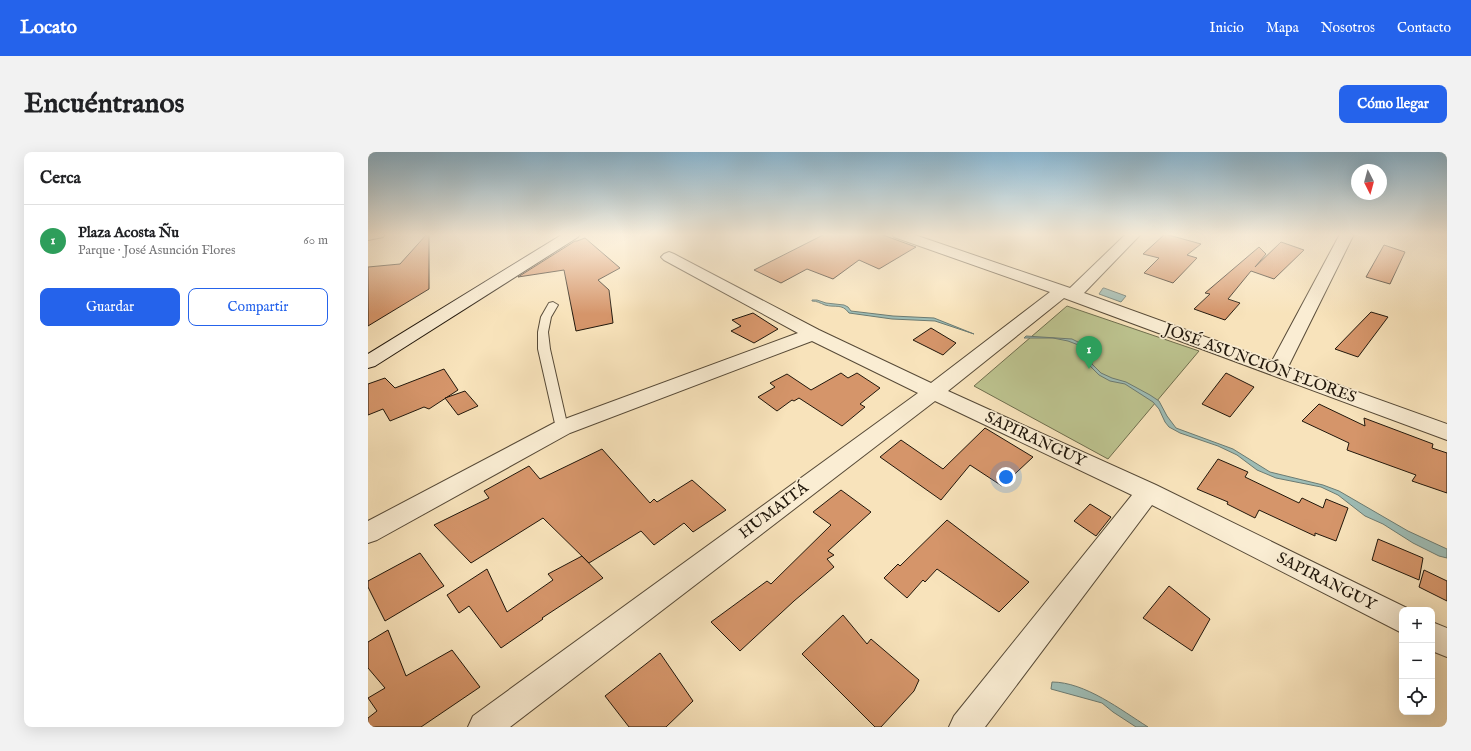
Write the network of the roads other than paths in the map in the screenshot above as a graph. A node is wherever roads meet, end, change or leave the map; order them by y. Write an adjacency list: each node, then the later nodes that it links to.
1 (511, 261): 10 (street)
2 (530, 261): 11 (street)
3 (674, 261): 9 (street, SAPIRANGUY)
4 (975, 261): 7 (street, JOSÉ ASUNCIÓN FLORES)
5 (1104, 261): 7 (street, HUMAITÁ)
6 (1333, 261): 12 (street)
7 (1067, 293): 12 (street, JOSÉ ASUNCIÓN FLORES); 13 (street, HUMAITÁ)
8 (553, 305): 14 (lane)
9 (813, 334): 13 (street, SAPIRANGUY); 14 (street)
10 (368, 348)
11 (368, 362)
12 (1277, 370): 15 (street, JOSÉ ASUNCIÓN FLORES)
13 (933, 392): 16 (street, SAPIRANGUY); 21 (street, HUMAITÁ)
14 (562, 428): 17 (street)
15 (1447, 432)
16 (1148, 492): 18 (street, SAPIRANGUY); 22 (street)
17 (368, 533)
18 (1399, 618)
19 (1435, 637): 20 (street)
20 (1447, 643)
21 (484, 727)
22 (965, 727)

